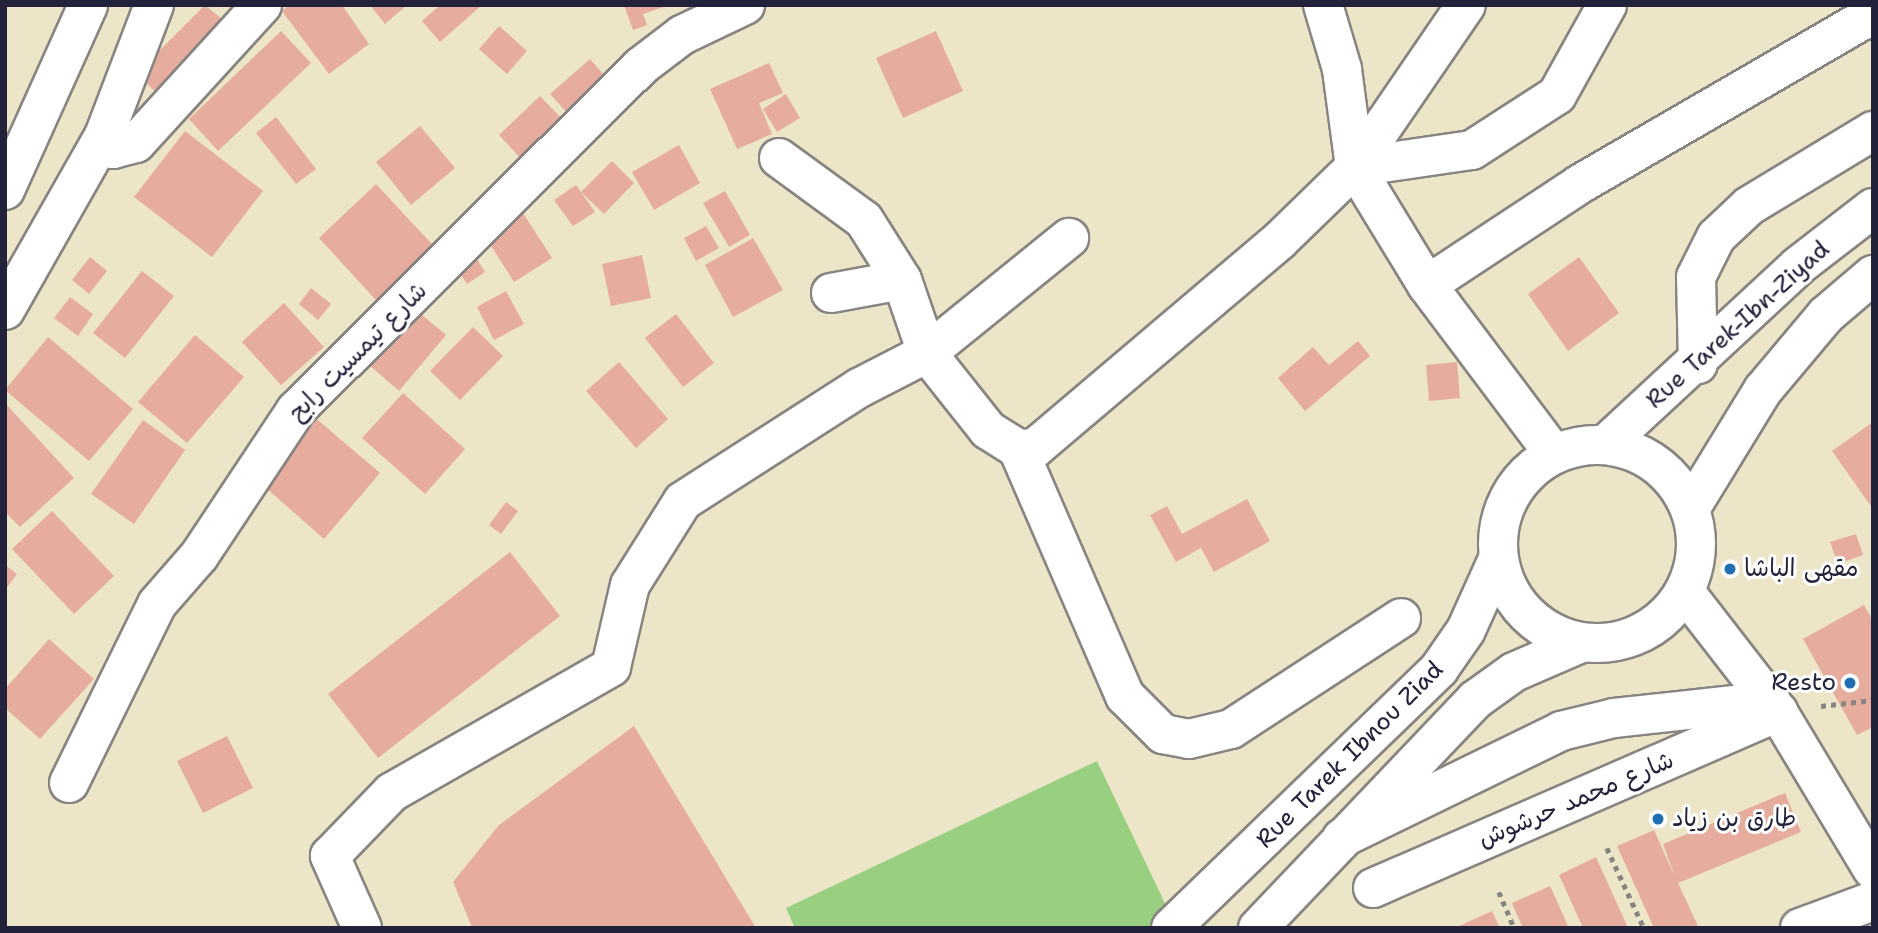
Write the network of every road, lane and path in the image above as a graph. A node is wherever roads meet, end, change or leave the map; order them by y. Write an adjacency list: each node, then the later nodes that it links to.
1 (88, 5): 13 (street)
2 (154, 5): 10 (street)
3 (262, 5): 10 (street)
4 (745, 5): 32 (street, شارع تيمسيت رابح)
5 (1323, 5): 12 (street)
6 (1466, 5): 12 (street)
7 (1607, 5): 12 (street)
8 (1873, 14): 18 (street)
9 (1873, 131): 22 (street)
10 (103, 136): 20 (street)
11 (779, 158): 17 (street)
12 (1355, 167): 18 (street); 24 (street)
13 (5, 190)
14 (1873, 208): 22 (street, Rue Tarek-Ibn-Ziyad)
15 (1069, 238): 21 (street)
16 (1873, 275): 26 (street)
17 (902, 280): 19 (street); 21 (street)
18 (1427, 285): 25 (street)
19 (831, 293)
20 (5, 310)
21 (927, 353): 24 (street); 39 (street)
22 (1698, 364): 23 (street, Rue Tarek-Ibn-Ziyad)
23 (1605, 445): 25 (street); 26 (street)
24 (1018, 449): 29 (street)
25 (1554, 454): 27 (street)
26 (1690, 509): 28 (street)
27 (1498, 559): 30 (street); 40 (street, Rue Tarek Ibnou Ziad)
28 (1685, 592): 30 (street); 31 (street)
29 (1401, 618)
30 (1581, 643): 33 (street, Rue Tarek Ibnou Ziad)
31 (1775, 706): 33 (street); 35 (street); 36 (street, شارع محمد حرشوش)
32 (69, 783)
33 (1342, 838): 41 (street, Rue Tarek Ibnou Ziad)
34 (1607, 848): 43 (path)
35 (1873, 870)
36 (1373, 888)
37 (1499, 892): 42 (path)
38 (1873, 901): 44 (street)
39 (362, 928)
40 (1171, 928)
41 (1258, 928)
42 (1514, 928)
43 (1644, 928)
44 (1800, 928)

